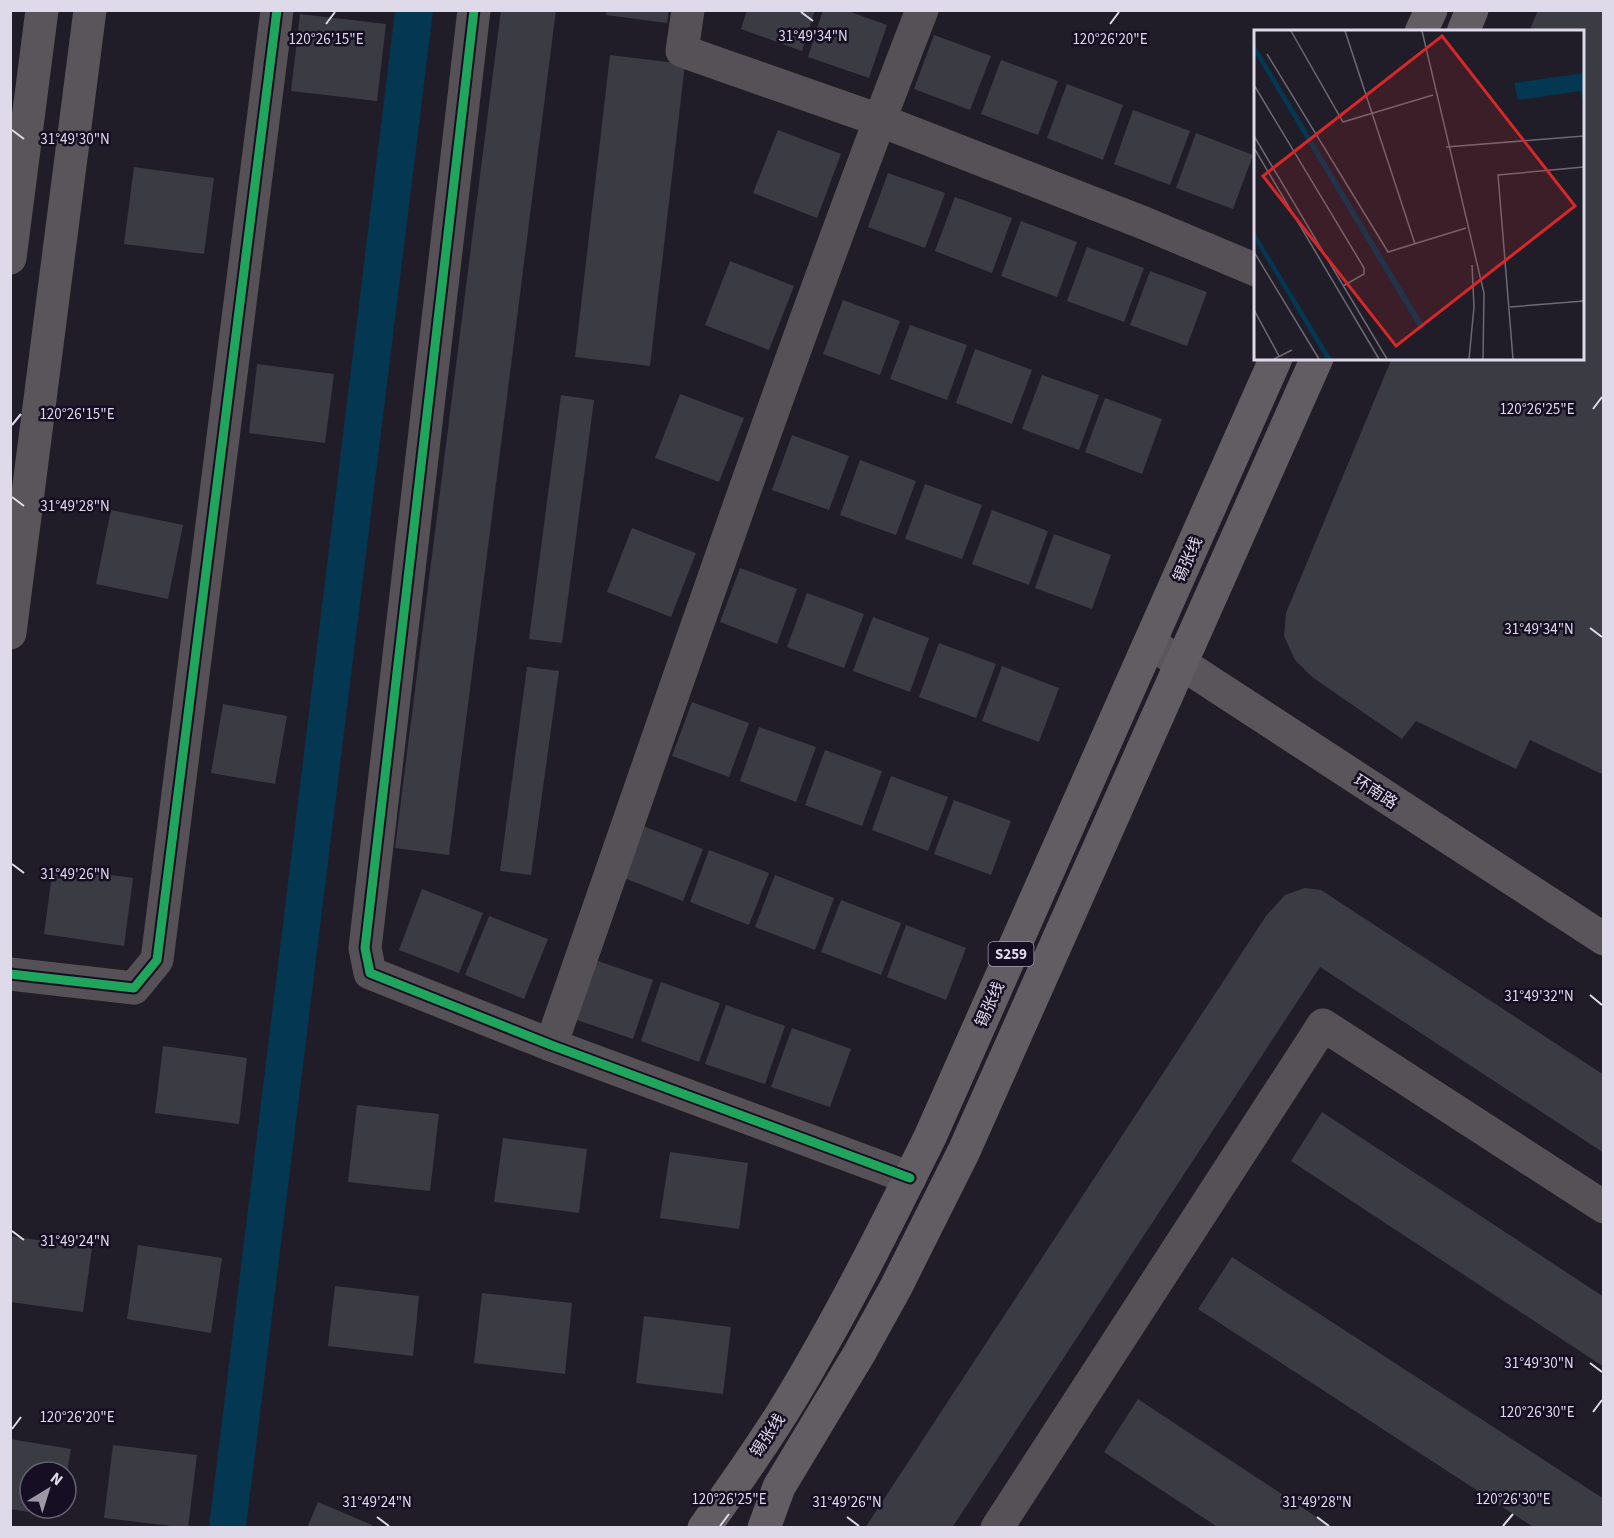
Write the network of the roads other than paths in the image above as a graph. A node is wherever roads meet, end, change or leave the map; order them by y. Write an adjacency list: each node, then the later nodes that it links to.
1 (42, 10): 12 (street)
2 (90, 10): 16 (street)
3 (277, 10): 20 (street)
4 (474, 10): 21 (street)
5 (688, 10): 11 (street)
6 (922, 10): 11 (street)
7 (1431, 10): 9 (main road)
8 (1472, 10): 10 (main road)
9 (1422, 30)
10 (1464, 30)
11 (879, 120): 13 (street); 21 (street)
12 (10, 258)
13 (1254, 269)
14 (1275, 360): 17 (main road, 锡张线 / S259)
15 (1316, 360): 18 (main road, S259)
16 (10, 633)
17 (1150, 643): 18 (street, 环南路); 22 (main road, 锡张线 / S259)
18 (1181, 663): 19 (street, 环南路); 25 (main road, S259)
19 (1604, 939)
20 (10, 974)
21 (551, 1045): 22 (street)
22 (910, 1178): 24 (main road, 锡张线 / S259)
23 (1604, 1207): 26 (street)
24 (704, 1527)
25 (764, 1527)
26 (998, 1527)

